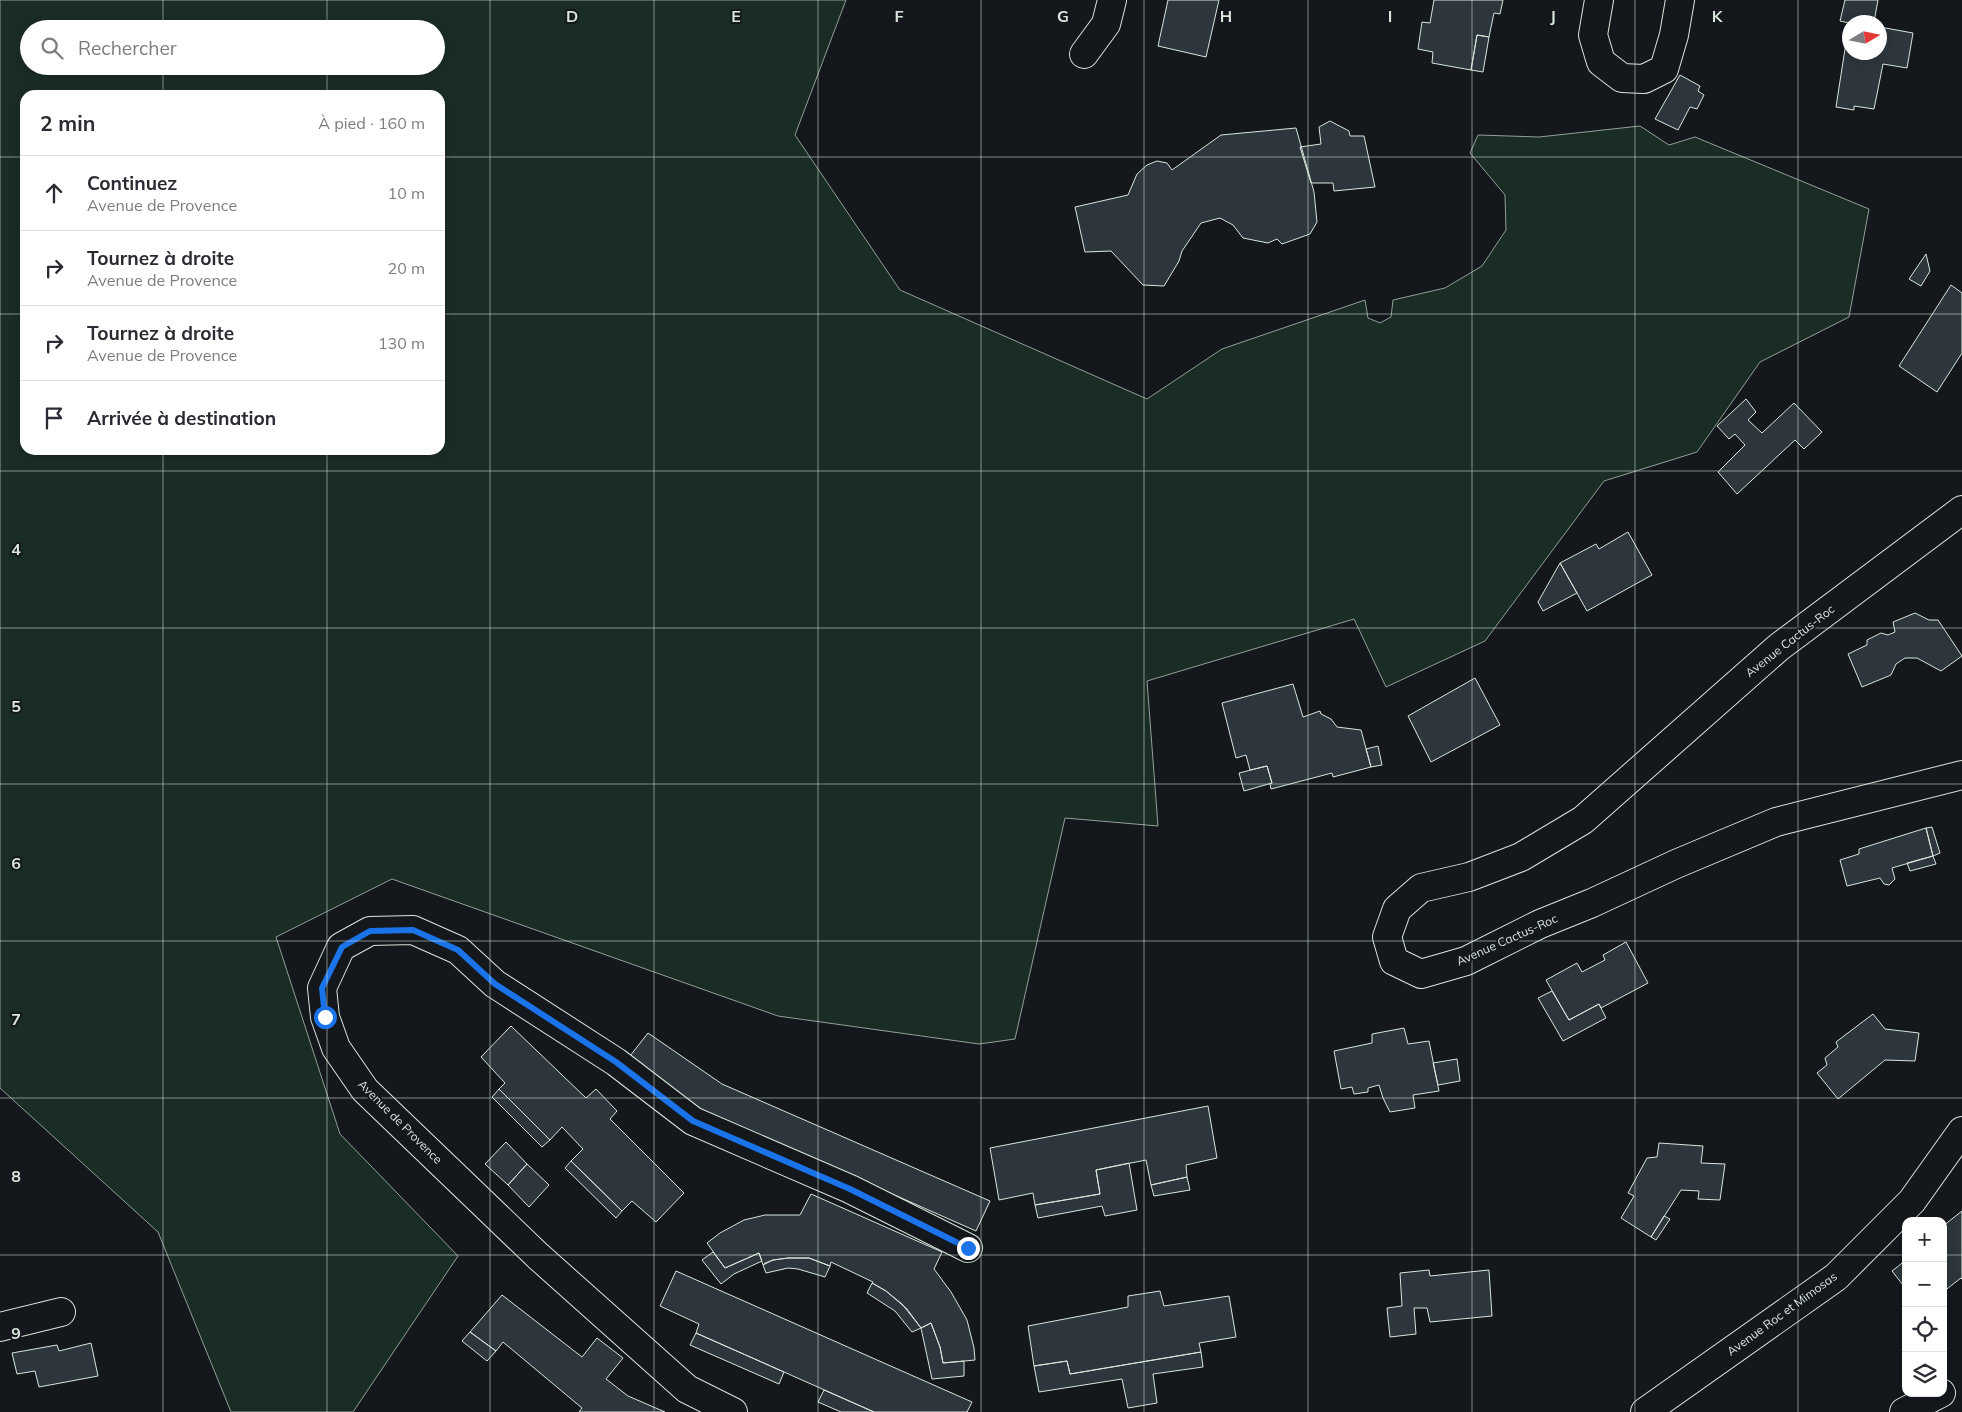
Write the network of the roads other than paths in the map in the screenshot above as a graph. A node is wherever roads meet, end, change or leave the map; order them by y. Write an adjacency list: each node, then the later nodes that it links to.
1 (1112, 0): 4 (street)
2 (1599, 0): 3 (street)
3 (1680, 0)
4 (1084, 54)
5 (1962, 510): 6 (street, Avenue Cactus-Roc)
6 (1962, 774)
7 (1962, 1131): 15 (street, Avenue Roc et Mimosas)
8 (968, 1248): 14 (street, Avenue de Provence)
9 (61, 1312): 10 (street)
10 (0, 1327)
11 (1962, 1383): 12 (street)
12 (1947, 1390)
13 (1934, 1397): 16 (street)
14 (733, 1412)
15 (1645, 1412)
16 (1904, 1412)

